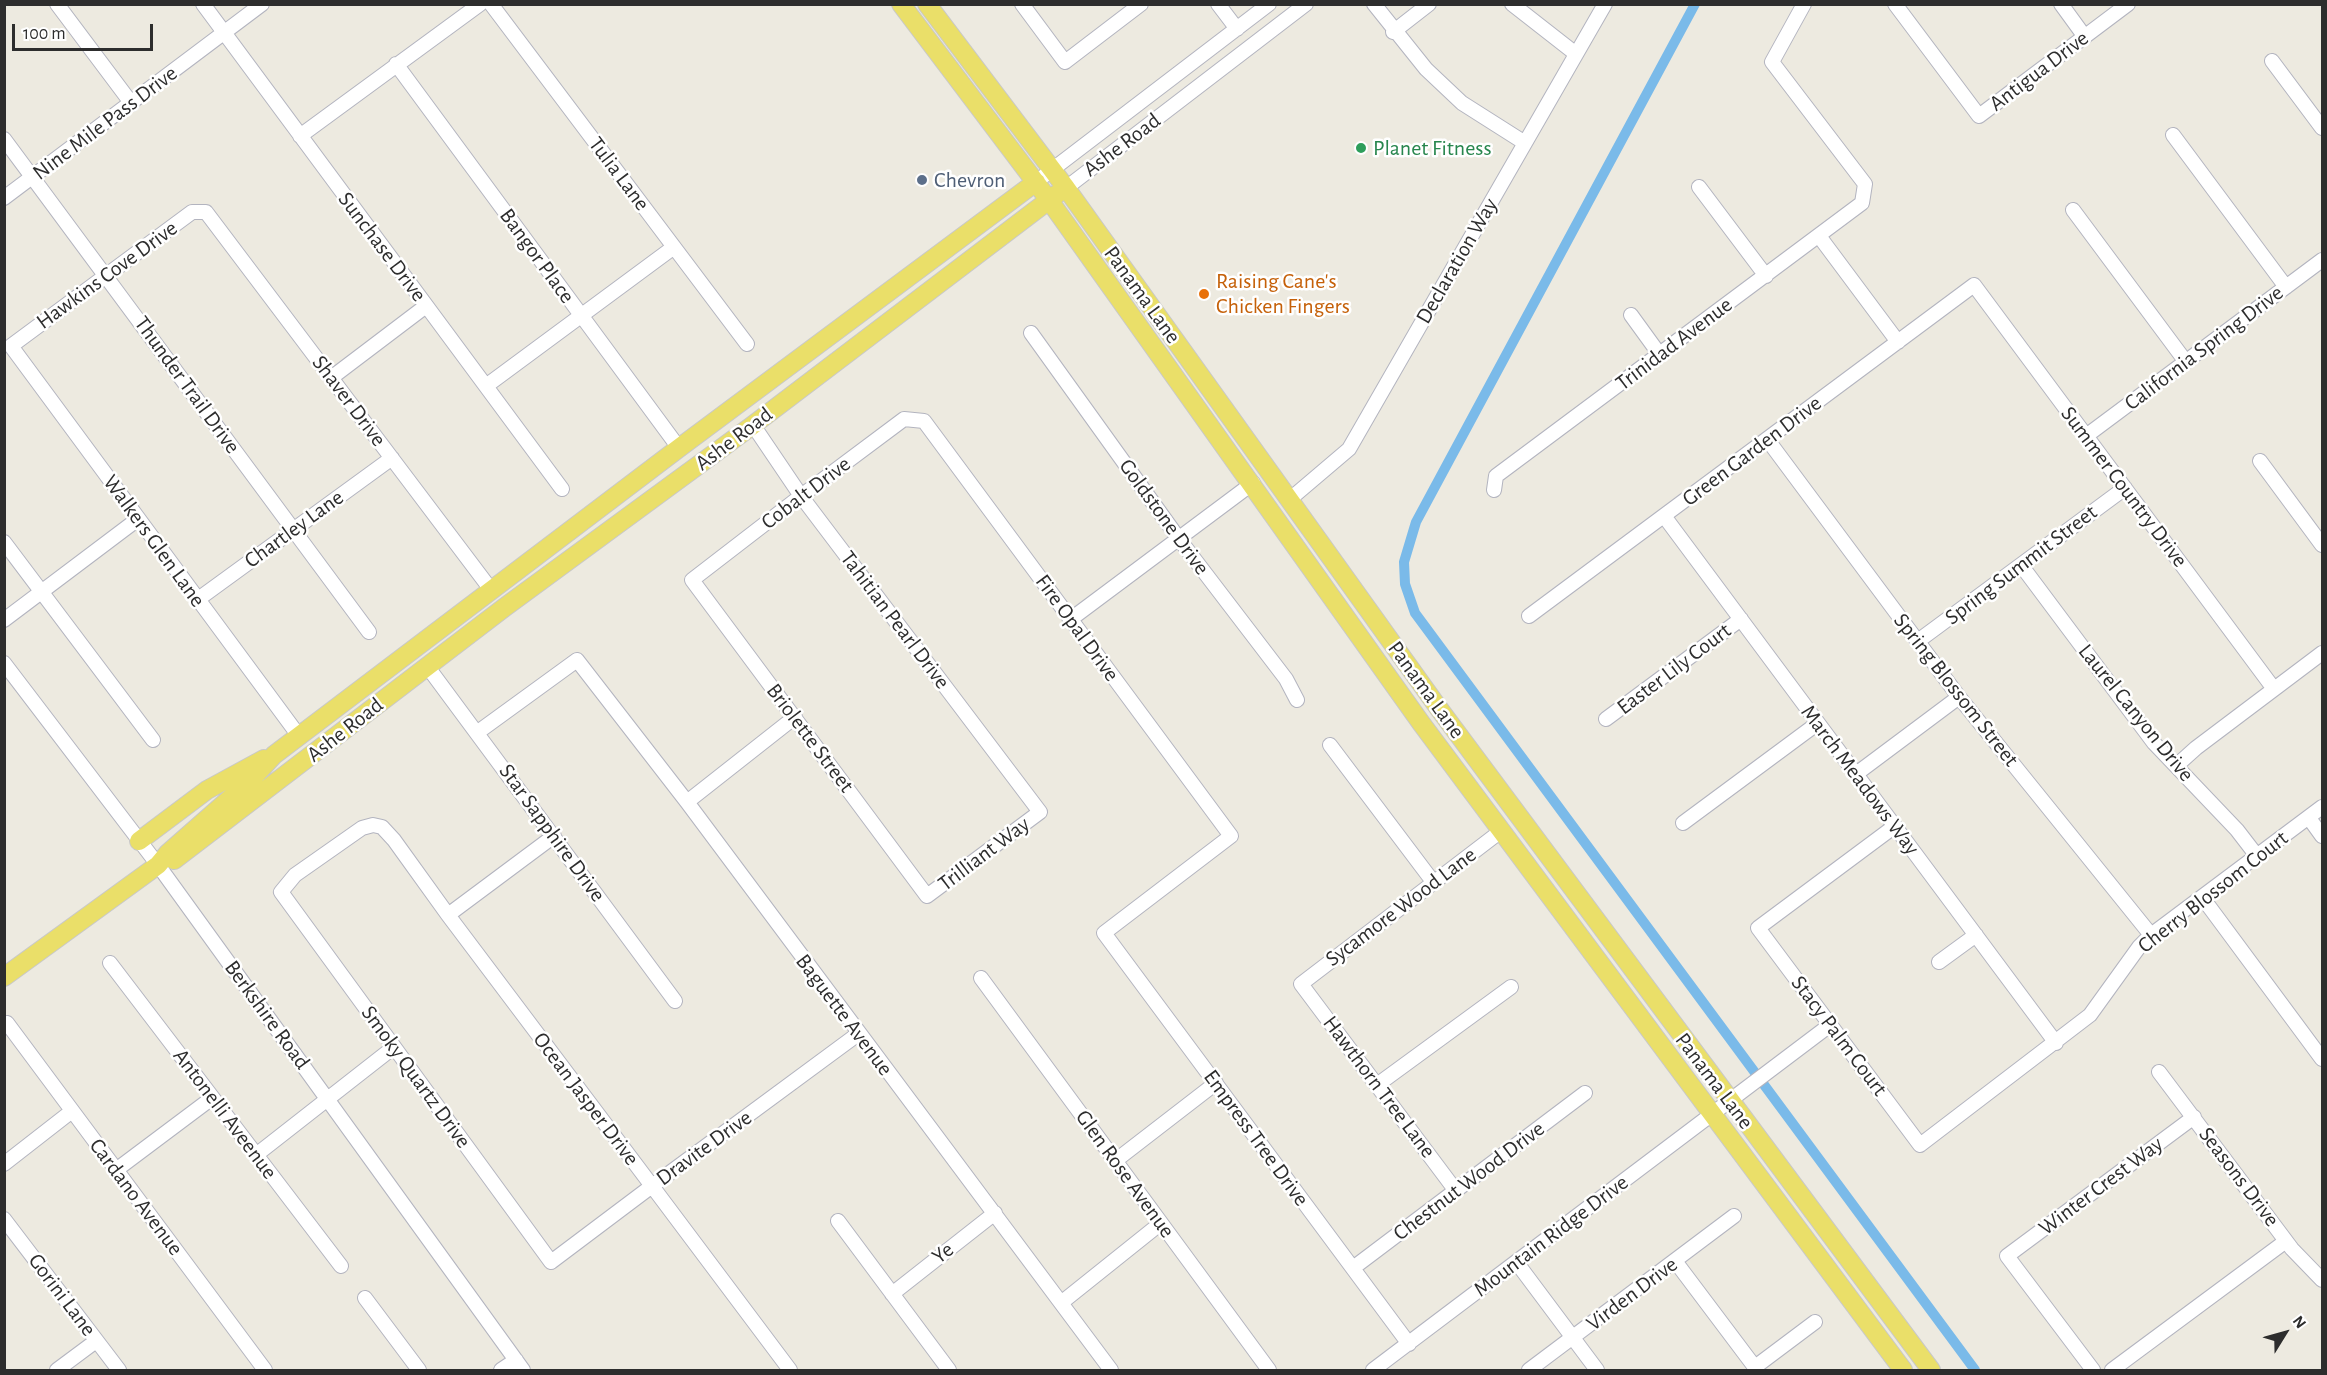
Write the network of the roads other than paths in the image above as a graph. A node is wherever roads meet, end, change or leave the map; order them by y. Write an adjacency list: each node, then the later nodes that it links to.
1 (57, 4): 28 (street)
2 (203, 4): 23 (street, Sunchase Drive)
3 (262, 4): 23 (street, Nine Mile Pass Drive)
4 (480, 4): 27 (street)
5 (491, 4): 44 (street, Tulia Lane)
6 (901, 4): 36 (main road, Panama Lane)
7 (927, 4): 34 (main road, Panama Lane)
8 (1022, 4): 9 (street)
9 (1141, 4)
10 (1218, 4): 21 (street)
11 (1269, 4): 21 (street, Ashe Road)
12 (1306, 4): 37 (street, Ashe Road)
13 (1374, 4): 22 (street)
14 (1429, 4): 22 (street)
15 (1512, 4): 25 (street)
16 (1605, 4): 25 (street, Declaration Way)
17 (1803, 4): 43 (street, Trinidad Avenue)
18 (1895, 4): 24 (street, Antigua Drive)
19 (2061, 4): 24 (street)
20 (2128, 4): 24 (street, Antigua Drive)
21 (1237, 29): 34 (street, Ashe Road)
22 (1393, 32): 33 (street)
23 (224, 33): 28 (street, Nine Mile Pass Drive); 31 (street, Sunchase Drive)
24 (2085, 37)
25 (1576, 54): 33 (street, Declaration Way)
26 (2272, 61): 29 (street)
27 (396, 64): 31 (street); 52 (street, Bangor Place)
28 (132, 104): 35 (street, Nine Mile Pass Drive)
29 (2322, 128)
30 (2173, 135): 49 (street)
31 (300, 136): 51 (street, Sunchase Drive)
32 (4, 139): 35 (street, Thunder Trail Drive)
33 (1525, 143): 76 (street, Declaration Way)
34 (1052, 170): 36 (street, Ashe Road); 37 (main road, Panama Lane)
35 (32, 177): 39 (street, Nine Mile Pass Drive); 46 (street, Thunder Trail Drive)
36 (1036, 182): 40 (main road, Panama Lane); 50 (main road, Ashe Road)
37 (1066, 188): 40 (main road, Ashe Road); 76 (main road, Panama Lane)
38 (1699, 188): 47 (street)
39 (4, 198)
40 (1050, 200): 61 (main road, Ashe Road); 71 (main road, Panama Lane)
41 (2073, 210): 60 (street)
42 (206, 212): 46 (street, Hawkins Cove Drive); 62 (street, Shaver Drive)
43 (1819, 236): 47 (street, Trinidad Avenue); 55 (street)
44 (674, 247): 52 (street); 56 (street, Tulia Lane)
45 (2322, 260): 49 (street, California Spring Drive)
46 (106, 276): 57 (street, Hawkins Cove Drive); 79 (street, Thunder Trail Drive)
47 (1766, 276): 59 (street, Trinidad Avenue)
48 (1974, 285): 55 (street, Green Garden Drive); 66 (street, Summer Country Drive)
49 (2286, 287): 60 (street, California Spring Drive)
50 (893, 289): 58 (main road, Ashe Road); 61 (main road)
51 (426, 306): 62 (street); 63 (street, Sunchase Drive)
52 (581, 315): 63 (street); 68 (street, Bangor Place)
53 (1631, 315): 59 (street)
54 (1031, 333): 81 (street, Goldstone Drive)
55 (1898, 342): 67 (street, Green Garden Drive)
56 (747, 344)
57 (11, 346): 78 (street, Walkers Glen Lane)
58 (815, 348): 65 (main road); 68 (main road, Ashe Road)
59 (1660, 355): 74 (street, Trinidad Avenue)
60 (2186, 362): 66 (street, California Spring Drive)
61 (828, 367): 65 (main road, Ashe Road)
62 (331, 378): 69 (street, Shaver Drive)
63 (486, 386): 73 (street, Sunchase Drive)
64 (924, 421): 75 (street, Cobalt Drive); 90 (street, Fire Opal Drive)
65 (753, 425): 75 (street, Tahitian Pearl Drive); 80 (main road, Ashe Road)
66 (2086, 436): 72 (street, Summer Country Drive)
67 (1767, 439): 77 (street, Green Garden Drive); 94 (street, Spring Blossom Street)
68 (679, 448): 80 (main road); 86 (main road, Ashe Road)
69 (392, 458): 79 (street, Chartley Lane); 86 (street, Shaver Drive)
70 (2260, 462): 83 (street)
71 (1253, 483): 76 (main road); 81 (street); 118 (main road, Panama Lane)
72 (2125, 488): 84 (street, Spring Summit Street); 98 (street, Summer Country Drive)
73 (562, 489)
74 (1494, 490)
75 (801, 496): 85 (street, Cobalt Drive); 113 (street, Tahitian Pearl Drive)
76 (1289, 500): 124 (main road, Panama Lane)
77 (1664, 516): 89 (street, Green Garden Drive); 91 (street, March Meadows Way)
78 (138, 519): 87 (street); 88 (street, Walkers Glen Lane)
79 (294, 530): 88 (street, Chartley Lane); 93 (street, Thunder Trail Drive)
80 (599, 537): 97 (main road, Ashe Road)
81 (1179, 539): 90 (street); 100 (street, Goldstone Drive)
82 (4, 542): 87 (street)
83 (2322, 545)
84 (2021, 565): 94 (street, Spring Summit Street); 109 (street, Laurel Canyon Drive)
85 (692, 580): 101 (street, Briolette Street)
86 (492, 591): 105 (main road, Ashe Road)
87 (42, 592): 92 (street); 106 (street)
88 (197, 600): 105 (street, Walkers Glen Lane)
89 (1529, 616)
90 (1071, 619): 129 (street, Fire Opal Drive)
91 (1741, 619): 102 (street, Easter Lily Court); 103 (street, March Meadows Way)
92 (4, 620)
93 (369, 632)
94 (1918, 641): 99 (street, Spring Blossom Street)
95 (2322, 653): 98 (street)
96 (4, 663): 121 (street, Berkshire Road)
97 (427, 666): 104 (street, Star Sapphire Drive); 123 (main road, Ashe Road)
98 (2274, 689): 109 (street)
99 (1959, 697): 110 (street); 131 (street, Spring Blossom Street)
100 (1297, 700)
101 (795, 717): 111 (street); 126 (street, Briolette Street)
102 (1606, 719)
103 (1818, 723): 110 (street, March Meadows Way); 115 (street)
104 (477, 732): 111 (street, Baguette Avenue); 119 (street, Star Sapphire Drive)
105 (299, 736): 108 (main road, Ashe Road)
106 (153, 740)
107 (1330, 745): 125 (street)
108 (274, 755): 121 (main road); 123 (main road, Ashe Road)
109 (2176, 766): 122 (street, Laurel Canyon Drive)
110 (1856, 774): 116 (street, March Meadows Way)
111 (687, 802): 141 (street, Baguette Avenue)
112 (2322, 807): 114 (street, Cherry Blossom Court)
113 (1040, 812): 126 (street, Trilliant Way)
114 (2308, 818): 120 (street); 122 (street, Cherry Blossom Court)
115 (1683, 823)
116 (1895, 826): 130 (street, March Meadows Way); 140 (street, Stacy Palm Court)
117 (381, 827): 128 (street, Ocean Jasper Drive); 143 (street, Smoky Quartz Drive)
118 (1501, 831): 124 (main road); 125 (street, Sycamore Wood Lane); 153 (main road, Panama Lane)
119 (554, 836): 128 (street); 138 (street, Star Sapphire Drive)
120 (2322, 837)
121 (139, 841): 123 (street, Berkshire Road)
122 (2257, 856): 127 (street, Cherry Blossom Court)
123 (158, 865): 134 (main road, Ashe Road); 150 (street, Berkshire Road)
124 (1563, 876): 151 (main road, Panama Lane)
125 (1434, 883): 136 (street, Sycamore Wood Lane)
126 (927, 896)
127 (2202, 897): 131 (street, Cherry Blossom Court); 144 (street)
128 (448, 915): 160 (street, Ocean Jasper Drive)
129 (1104, 933): 146 (street, Empress Tree Drive)
130 (1976, 935): 132 (street); 142 (street, March Meadows Way)
131 (2151, 935): 142 (street, Cherry Blossom Court)
132 (1939, 962)
133 (110, 963): 149 (street, Antonelli Aveenue)
134 (4, 977)
135 (981, 978): 157 (street, Glen Rose Avenue)
136 (1301, 984): 147 (street, Hawthorn Tree Lane)
137 (1511, 987): 147 (street)
138 (675, 1001)
139 (7, 1023): 152 (street, Cardano Avenue)
140 (1830, 1025): 151 (street, Mountain Ridge Drive); 155 (street, Stacy Palm Court)
141 (858, 1034): 160 (street, Dravite Drive); 162 (street, Baguette Avenue)
142 (2056, 1043): 155 (street, Cherry Blossom Court)
143 (394, 1047): 150 (street); 169 (street, Smoky Quartz Drive)
144 (2322, 1059)
145 (2159, 1072): 154 (street, Seasons Drive)
146 (1215, 1083): 157 (street); 172 (street, Empress Tree Drive)
147 (1377, 1085): 161 (street, Hawthorn Tree Lane)
148 (1585, 1093): 161 (street, Chestnut Wood Drive)
149 (212, 1098): 156 (street, Antonelli Aveenue); 159 (street)
150 (328, 1098): 156 (street); 181 (street, Berkshire Road)
151 (1729, 1101): 153 (street, Mountain Ridge Drive); 196 (main road, Panama Lane)
152 (72, 1111): 158 (street); 159 (street, Cardano Avenue)
153 (1710, 1114): 170 (street, Mountain Ridge Drive); 195 (main road, Panama Lane)
154 (2194, 1117): 167 (street, Seasons Drive); 197 (street, Winter Crest Way)
155 (1920, 1145)
156 (256, 1155): 171 (street, Antonelli Aveenue)
157 (1115, 1161): 166 (street, Glen Rose Avenue)
158 (4, 1164)
159 (116, 1170): 186 (street, Cardano Avenue)
160 (652, 1186): 169 (street, Dravite Drive); 189 (street, Ocean Jasper Drive)
161 (1456, 1191): 172 (street, Chestnut Wood Drive)
162 (995, 1213): 174 (street, Ye); 176 (street, Baguette Avenue)
163 (1734, 1216): 168 (street, Virden Drive)
164 (4, 1219): 179 (street, Gorini Lane)
165 (838, 1221): 174 (street)
166 (1161, 1223): 176 (street); 191 (street, Glen Rose Avenue)
167 (2286, 1241): 173 (street, Seasons Drive); 198 (street)
168 (1676, 1261): 178 (street, Virden Drive); 182 (street)
169 (551, 1262)
170 (1517, 1263): 178 (street); 180 (street, Mountain Ridge Drive)
171 (341, 1266)
172 (1353, 1269): 180 (street, Empress Tree Drive)
173 (2322, 1280)
174 (892, 1294): 183 (street)
175 (365, 1298): 187 (street)
176 (1061, 1303): 190 (street, Baguette Avenue)
177 (1815, 1322): 182 (street)
178 (1574, 1338): 193 (street, Virden Drive); 194 (street)
179 (96, 1341): 184 (street); 185 (street, Gorini Lane)
180 (1409, 1344): 192 (street, Mountain Ridge Drive)
181 (520, 1365): 188 (street)
182 (1756, 1369)
183 (948, 1370)
184 (57, 1371)
185 (118, 1371)
186 (265, 1371)
187 (419, 1371)
188 (501, 1371)
189 (790, 1371)
190 (1111, 1371)
191 (1269, 1371)
192 (1373, 1371)
193 (1529, 1371)
194 (1597, 1371)
195 (1903, 1371)
196 (1931, 1371)
197 (2093, 1371)
198 (2112, 1371)

